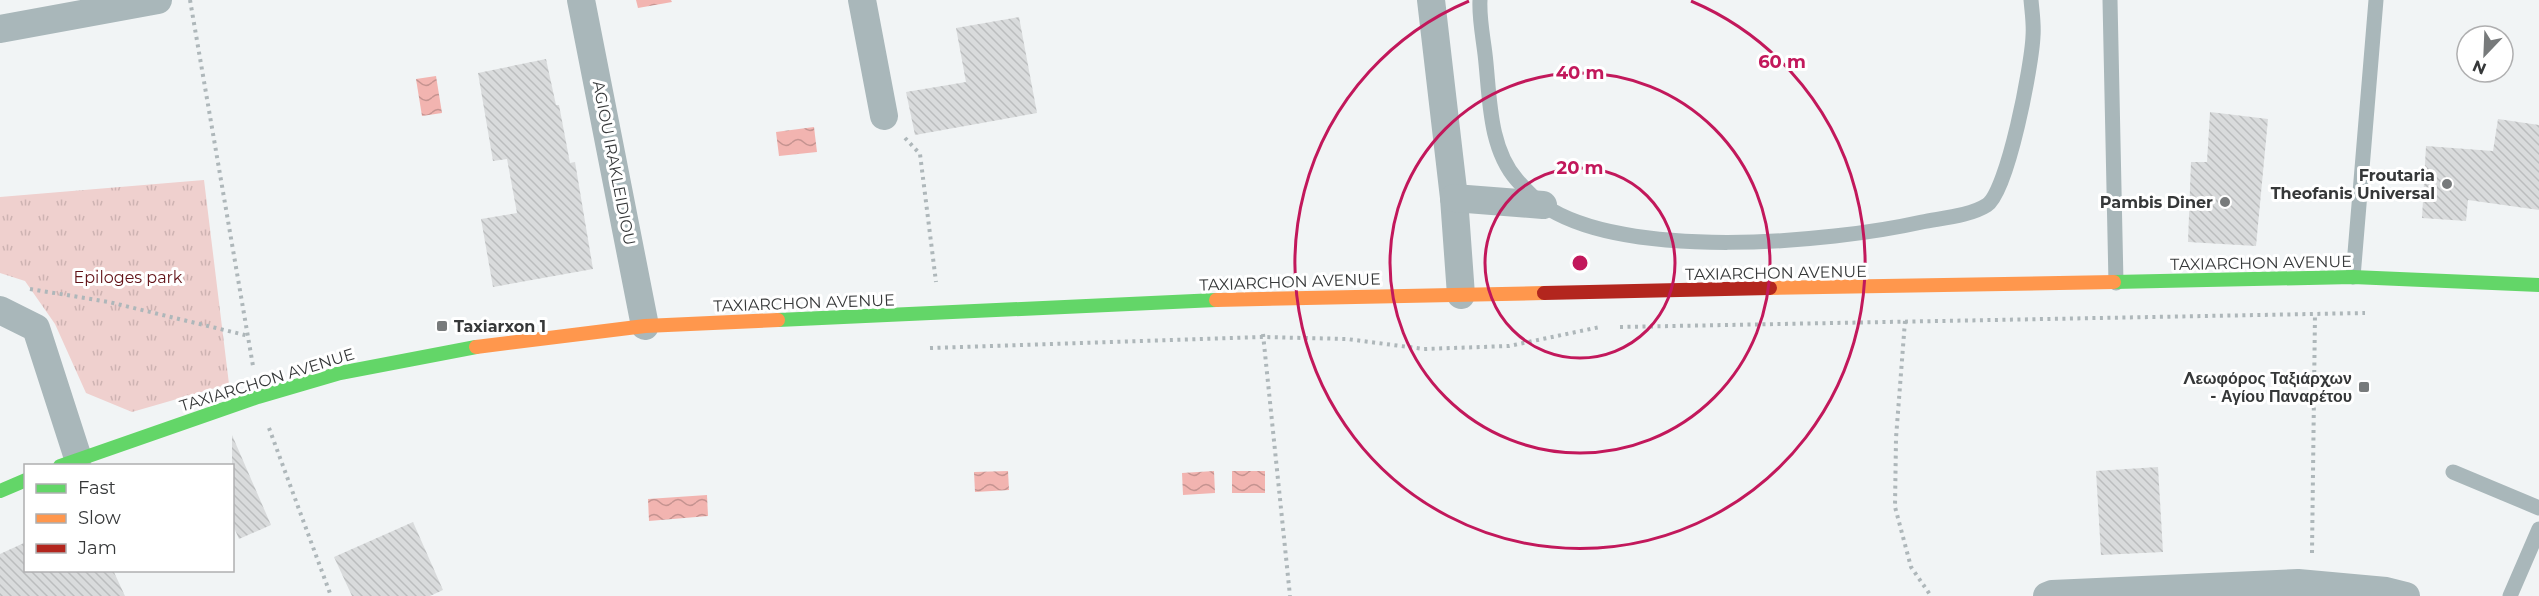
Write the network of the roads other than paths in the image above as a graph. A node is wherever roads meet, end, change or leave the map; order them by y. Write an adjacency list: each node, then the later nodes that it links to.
1 (158, 0): 9 (street)
2 (581, 0): 18 (street, AGIOU IRAKLEIDIOU)
3 (862, 0): 10 (street)
4 (1431, 0): 11 (street)
5 (1480, 0): 12 (lane)
6 (2031, 0): 12 (lane)
7 (2110, 0): 14 (lane)
8 (2376, 0): 13 (lane)
9 (0, 29)
10 (884, 116)
11 (1454, 198): 12 (street); 16 (street)
12 (1543, 205)
13 (2353, 277): 14 (main road, TAXIARCHON AVENUE); 15 (main road, TAXIARCHON AVENUE)
14 (2116, 283): 16 (main road, TAXIARCHON AVENUE)
15 (2539, 285)
16 (1461, 295): 18 (main road, TAXIARCHON AVENUE)
17 (0, 310): 19 (street)
18 (645, 326): 19 (main road, TAXIARCHON AVENUE)
19 (69, 462)
20 (2453, 472): 23 (lane)
21 (24, 481): 22 (main road)
22 (0, 491)
23 (2539, 508)
24 (2539, 529): 27 (lane)
25 (2047, 596): 26 (street)
26 (2406, 596)
27 (2510, 596)

